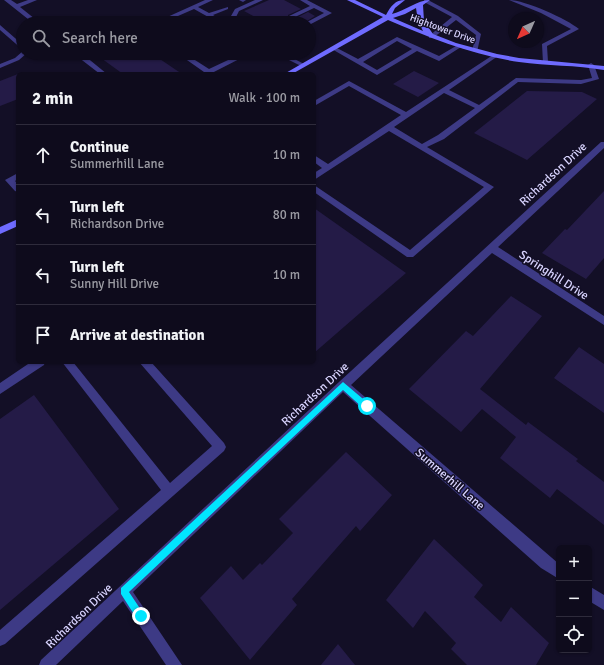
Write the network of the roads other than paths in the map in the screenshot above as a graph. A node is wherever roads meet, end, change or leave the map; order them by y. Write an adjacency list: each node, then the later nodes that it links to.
1 (7, 0): 10 (street)
2 (34, 0): 10 (street)
3 (210, 0): 12 (street)
4 (260, 0): 17 (street)
5 (303, 0): 11 (street)
6 (350, 0): 19 (main road, Hightower Drive)
7 (402, 0): 19 (main road)
8 (512, 0): 38 (street)
9 (424, 2): 19 (main road); 20 (street); 23 (main road)
10 (16, 6): 15 (street)
11 (314, 6): 18 (street); 21 (street)
12 (194, 7): 14 (street); 16 (street)
13 (226, 8): 14 (street)
14 (209, 15)
15 (28, 16)
16 (173, 16)
17 (234, 16)
18 (296, 16)
19 (388, 17): 23 (main road, Hightower Drive); 26 (main road)
20 (456, 17): 23 (street); 28 (street)
21 (316, 18)
22 (0, 27): 24 (street)
23 (431, 37): 25 (main road, Hightower Drive)
24 (16, 42)
25 (458, 47): 27 (street); 28 (main road, Hightower Drive)
26 (333, 48): 30 (main road); 37 (street)
27 (418, 49): 37 (street); 37 (street)
28 (475, 51): 29 (main road, Hightower Drive)
29 (496, 56): 38 (main road, Hightower Drive); 47 (street)
30 (316, 58)
31 (16, 59): 41 (street)
32 (85, 60): 43 (street)
33 (189, 60): 44 (street)
34 (234, 60): 45 (street)
35 (293, 60): 39 (street)
36 (312, 60): 39 (main road)
37 (358, 62)
38 (545, 62): 40 (main road, Hightower Drive)
39 (303, 65): 46 (main road)
40 (591, 65): 42 (main road, Hightower Drive); 49 (street)
41 (0, 66)
42 (604, 68)
43 (101, 72)
44 (206, 72)
45 (209, 72)
46 (290, 72)
47 (443, 90): 49 (street); 50 (street)
48 (316, 103): 50 (street)
49 (480, 108): 53 (street)
50 (406, 115): 51 (street)
51 (388, 127): 53 (street); 55 (street)
52 (604, 144): 62 (street, Richardson Drive)
53 (421, 147): 59 (street)
54 (316, 159): 55 (street)
55 (328, 168): 56 (street)
56 (316, 176)
57 (16, 177): 58 (street)
58 (16, 187)
59 (316, 189)
60 (16, 223): 61 (main road)
61 (0, 232)
62 (492, 248): 63 (street, Springhill Drive); 67 (street, Richardson Drive)
63 (604, 321)
64 (37, 364): 68 (street)
65 (69, 364): 69 (street)
66 (146, 364): 69 (street)
67 (343, 385): 70 (street, Summerhill Lane); 71 (street, Richardson Drive)
68 (0, 389)
69 (170, 492): 74 (street)
70 (556, 570)
71 (124, 591): 75 (street, Richardson Drive); 76 (street)
72 (592, 595): 73 (street)
73 (604, 603)
74 (0, 639)
75 (46, 665)
76 (175, 665)

